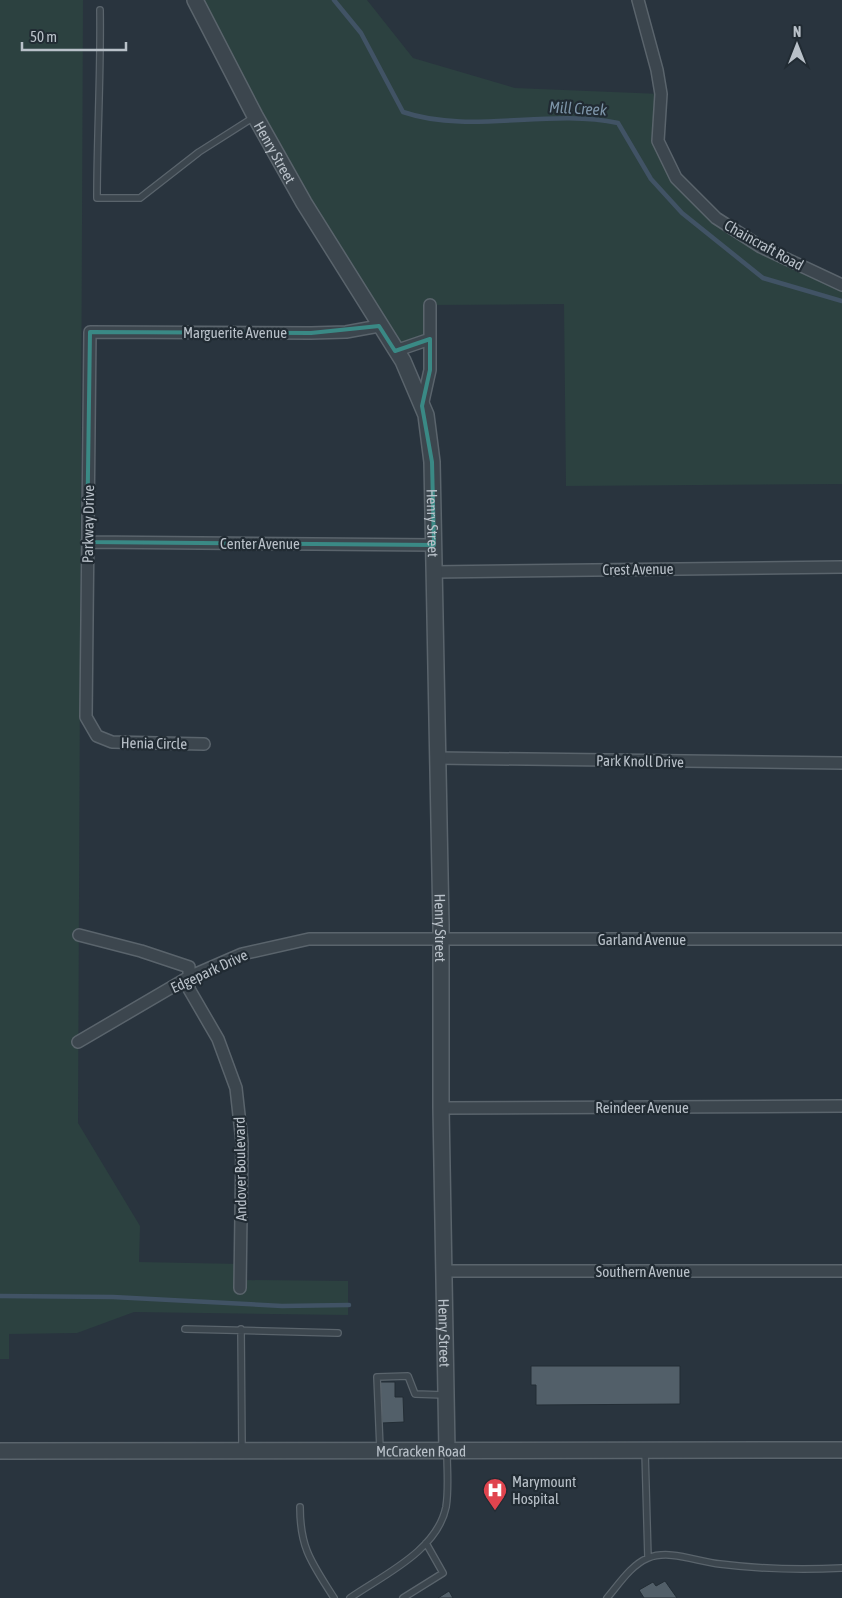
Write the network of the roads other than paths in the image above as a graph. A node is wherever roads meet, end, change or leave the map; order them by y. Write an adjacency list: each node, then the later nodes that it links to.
1 (196, 0): 4 (street, Henry Street)
2 (638, 0): 5 (street, Chaincraft Road)
3 (100, 10): 4 (lane)
4 (255, 116): 7 (street, Henry Street)
5 (842, 285)
6 (430, 305): 9 (street, Henry Street)
7 (379, 326): 8 (street, Marguerite Avenue); 10 (street, Henry Street)
8 (90, 332): 12 (street, Parkway Drive)
9 (430, 339): 10 (street); 11 (street, Henry Street)
10 (396, 351): 11 (street, Henry Street)
11 (422, 406): 13 (street, Henry Street)
12 (87, 542): 13 (street, Center Avenue); 16 (street, Parkway Drive)
13 (434, 545): 15 (street, Henry Street)
14 (842, 567): 15 (street, Crest Avenue)
15 (434, 572): 18 (street, Henry Street)
16 (86, 718): 17 (street, Henia Circle)
17 (204, 744)
18 (438, 758): 19 (street, Park Knoll Drive); 21 (street, Henry Street)
19 (842, 763)
20 (78, 935): 23 (street, Andover Boulevard)
21 (441, 939): 22 (street, Garland Avenue); 23 (street, Edgepark Drive); 26 (street, Henry Street)
22 (842, 939)
23 (189, 977): 24 (street, Edgepark Drive); 29 (street, Andover Boulevard)
24 (78, 1042)
25 (842, 1106): 26 (street, Reindeer Avenue)
26 (441, 1108): 27 (street, Henry Street)
27 (444, 1271): 28 (street, Southern Avenue); 33 (street, Henry Street)
28 (842, 1271)
29 (240, 1288)
30 (185, 1329): 31 (lane)
31 (241, 1329): 32 (lane); 37 (lane)
32 (338, 1333)
33 (446, 1395): 38 (lane); 39 (street, Henry Street)
34 (645, 1450): 35 (street, McCracken Road); 39 (street, McCracken Road); 42 (lane)
35 (842, 1450)
36 (0, 1452): 37 (street, McCracken Road)
37 (242, 1452): 38 (street, McCracken Road)
38 (380, 1452): 39 (street, McCracken Road)
39 (447, 1452): 41 (lane)
40 (300, 1507): 44 (lane)
41 (426, 1543): 45 (lane); 46 (lane)
42 (648, 1558): 43 (lane); 47 (lane)
43 (842, 1568)
44 (334, 1598)
45 (350, 1598)
46 (403, 1598)
47 (607, 1598)

